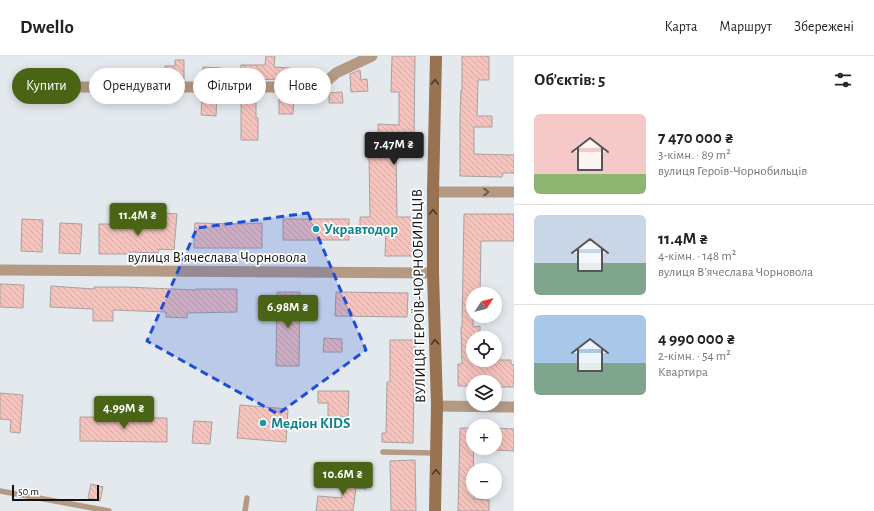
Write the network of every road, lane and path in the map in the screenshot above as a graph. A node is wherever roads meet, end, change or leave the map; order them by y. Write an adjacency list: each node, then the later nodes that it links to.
1 (372, 56): 3 (street)
2 (436, 56): 4 (street, ВУЛИЦЯ ГЕРОЇВ-ЧОРНОБИЛЬЦІВ, one-way to 2)
3 (81, 87)
4 (433, 192): 5 (street, one-way to 5); 7 (street, ВУЛИЦЯ ГЕРОЇВ-ЧОРНОБИЛЬЦІВ, one-way to 4)
5 (514, 192)
6 (0, 270): 7 (street, вулиця Вʼячеслава Чорновола)
7 (433, 273): 8 (street, ВУЛИЦЯ ГЕРОЇВ-ЧОРНОБИЛЬЦІВ, one-way to 7)
8 (437, 406): 9 (street); 11 (street, ВУЛИЦЯ ГЕРОЇВ-ЧОРНОБИЛЬЦІВ)
9 (514, 407)
10 (383, 452): 11 (lane)
11 (436, 453): 17 (street, ВУЛИЦЯ ГЕРОЇВ-ЧОРНОБИЛЬЦІВ, one-way to 11)
12 (0, 491): 14 (lane)
13 (247, 498): 16 (lane)
14 (101, 510): 15 (lane)
15 (108, 511)
16 (245, 511)
17 (435, 511)

